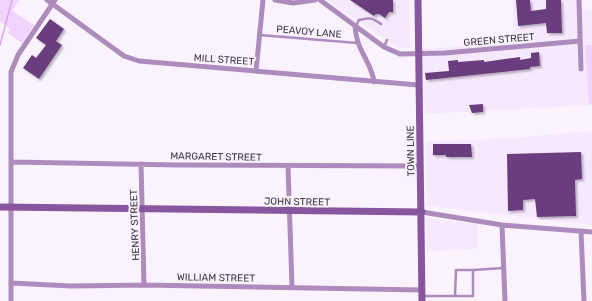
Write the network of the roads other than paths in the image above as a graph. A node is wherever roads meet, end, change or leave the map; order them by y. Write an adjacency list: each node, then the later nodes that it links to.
1 (46, 0): 8 (street, MILL STREET)
2 (263, 0): 11 (street)
3 (275, 0): 4 (street)
4 (315, 0)
5 (320, 0): 10 (street, GREEN STREET)
6 (418, 0): 16 (main road, TOWN LINE)
7 (579, 0): 13 (street)
8 (54, 2): 18 (street, MILL STREET); 21 (street)
9 (381, 24): 10 (lane)
10 (355, 26): 14 (street); 15 (street, GREEN STREET)
11 (260, 34): 14 (lane, PEAVOY LANE); 18 (street)
12 (387, 40): 15 (lane)
13 (580, 41): 16 (street, GREEN STREET); 17 (street)
14 (357, 43): 19 (street)
15 (384, 47): 16 (street, GREEN STREET)
16 (418, 54): 20 (main road, TOWN LINE)
17 (581, 69)
18 (256, 71): 19 (street, MILL STREET)
19 (374, 82): 20 (street, MILL STREET)
20 (418, 86): 24 (main road, TOWN LINE)
21 (11, 162): 22 (street, MARGARET STREET); 26 (street)
22 (141, 164): 23 (street, MARGARET STREET); 27 (street, HENRY STREET)
23 (288, 166): 24 (street, MARGARET STREET); 28 (street)
24 (420, 166): 29 (main road, TOWN LINE)
25 (0, 207): 26 (main road, JOHN STREET)
26 (10, 207): 27 (main road, JOHN STREET); 35 (street)
27 (142, 208): 28 (main road, JOHN STREET); 36 (street, HENRY STREET)
28 (290, 211): 29 (main road, JOHN STREET); 37 (street)
29 (422, 212): 30 (street, JOHN STREET); 38 (main road, TOWN LINE)
30 (502, 225): 31 (street, JOHN STREET); 33 (street)
31 (581, 231): 32 (street, JOHN STREET); 42 (street)
32 (592, 232)
33 (504, 268): 34 (lane); 41 (street)
34 (472, 270): 39 (lane); 39 (lane)
35 (10, 283): 36 (street, WILLIAM STREET); 40 (street)
36 (144, 285): 37 (street, WILLIAM STREET)
37 (292, 287): 38 (street, WILLIAM STREET)
38 (421, 296): 39 (lane)
39 (455, 296)
40 (11, 301)
41 (505, 301)
42 (584, 301)

